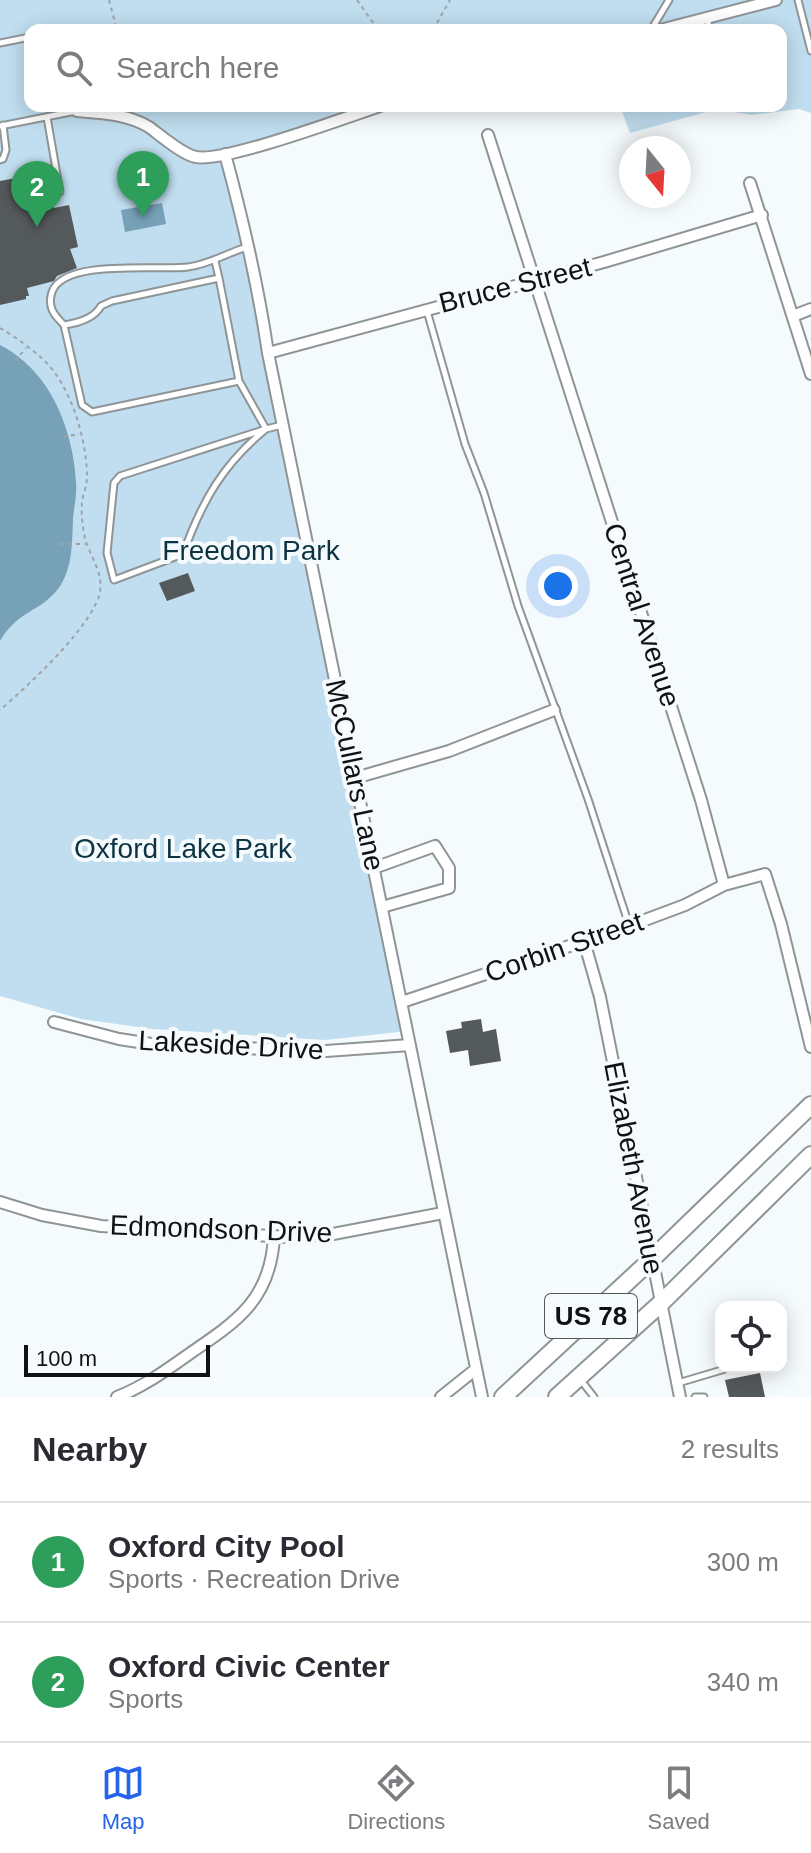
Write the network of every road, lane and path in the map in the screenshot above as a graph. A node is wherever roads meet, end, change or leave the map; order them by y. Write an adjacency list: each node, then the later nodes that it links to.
1 (109, 0): 9 (path)
2 (357, 0): 10 (path)
3 (450, 0): 11 (path)
4 (669, 0): 12 (lane)
5 (776, 0): 7 (street)
6 (798, 0): 15 (lane)
7 (763, 2): 8 (street)
8 (707, 18): 13 (street); 14 (lane)
9 (115, 24)
10 (374, 24)
11 (436, 24)
12 (655, 24)
13 (684, 24)
14 (708, 24)
15 (808, 24): 18 (lane)
16 (24, 38): 17 (lane)
17 (0, 43)
18 (811, 51)
19 (63, 112): 22 (lane)
20 (99, 112): 25 (street)
21 (361, 112): 25 (street)
22 (47, 117): 23 (lane); 28 (lane)
23 (2, 125): 26 (lane)
24 (488, 135): 33 (street, Central Avenue)
25 (225, 154): 30 (street, McCullars Lane)
26 (0, 160)
27 (750, 183): 29 (street)
28 (60, 192)
29 (762, 215): 33 (street, Bruce Street); 36 (street)
30 (248, 246): 31 (lane); 40 (street, McCullars Lane)
31 (215, 261): 32 (lane); 37 (lane)
32 (219, 278): 37 (lane); 43 (lane)
33 (534, 280): 34 (street, Bruce Street); 54 (street, Central Avenue)
34 (426, 308): 40 (street, Bruce Street); 51 (lane)
35 (811, 309): 36 (street)
36 (793, 316): 42 (street)
37 (64, 325): 43 (lane)
38 (0, 328): 39 (path)
39 (27, 347): 41 (path); 46 (path)
40 (268, 353): 44 (street, McCullars Lane)
41 (15, 361)
42 (811, 374)
43 (239, 381): 45 (lane)
44 (283, 425): 45 (lane); 52 (street, McCullars Lane)
45 (266, 429): 45 (lane)
46 (80, 434): 47 (path); 49 (path)
47 (63, 437)
48 (60, 544): 49 (path)
49 (87, 544): 50 (path)
50 (0, 710)
51 (554, 710): 52 (street); 56 (lane)
52 (355, 778): 53 (street, McCullars Lane)
53 (374, 868): 55 (street, McCullars Lane); 55 (street)
54 (724, 885): 56 (street, Corbin Street); 61 (street)
55 (382, 907): 58 (street, McCullars Lane)
56 (629, 926): 57 (street, Corbin Street)
57 (584, 941): 58 (street, Corbin Street); 67 (street, Elizabeth Avenue)
58 (402, 1002): 60 (street, McCullars Lane)
59 (54, 1022): 60 (street, Lakeside Drive)
60 (410, 1045): 65 (street, McCullars Lane)
61 (811, 1047)
62 (811, 1105): 67 (main road, US 78)
63 (811, 1155): 68 (main road, US 78)
64 (0, 1202): 66 (street, Edmondson Drive)
65 (443, 1213): 66 (street, Edmondson Drive); 69 (street, McCullars Lane)
66 (274, 1236): 73 (street)
67 (653, 1258): 68 (street, Elizabeth Avenue); 76 (main road, US 78)
68 (660, 1304): 71 (main road, US 78); 72 (street, Elizabeth Avenue)
69 (476, 1369): 74 (street); 75 (street, McCullars Lane)
70 (715, 1372): 72 (lane)
71 (579, 1377): 77 (main road, US 78); 78 (lane)
72 (677, 1383): 79 (street, Elizabeth Avenue)
73 (117, 1397)
74 (441, 1397)
75 (482, 1397)
76 (503, 1397)
77 (557, 1397)
78 (594, 1397)
79 (680, 1397)
80 (695, 1397): 81 (lane)
81 (704, 1397)

